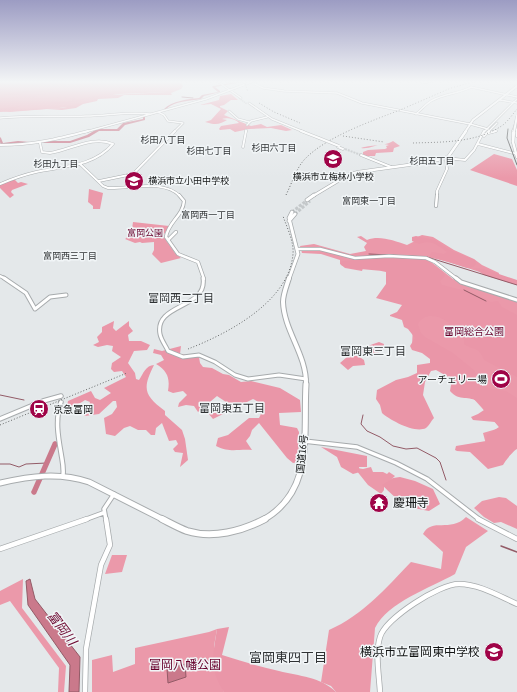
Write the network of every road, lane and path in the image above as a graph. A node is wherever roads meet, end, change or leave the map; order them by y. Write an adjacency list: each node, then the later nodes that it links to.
1 (127, 113): 13 (street)
2 (146, 113): 10 (street)
3 (161, 113): 35 (street)
4 (231, 113): 12 (street)
5 (262, 113): 12 (street)
6 (413, 113): 11 (main road)
7 (482, 113): 15 (highway)
8 (483, 113): 15 (highway)
9 (506, 113): 18 (street)
10 (150, 114): 23 (street)
11 (416, 114): 15 (main road)
12 (267, 117): 29 (street, bridge)
13 (0, 118)
14 (517, 118): 16 (highway); 24 (highway, bridge)
15 (471, 124): 18 (street); 32 (highway)
16 (513, 127): 17 (street); 24 (highway)
17 (517, 128): 22 (highway)
18 (489, 129): 21 (street); 26 (street)
19 (246, 130): 28 (street)
20 (496, 131): 21 (street)
21 (485, 134): 26 (street)
22 (517, 136)
23 (49, 142): 25 (street); 25 (street)
24 (513, 142): 30 (highway)
25 (40, 143): 27 (street); 33 (street)
26 (479, 143): 30 (street); 30 (street); 32 (street)
27 (0, 146)
28 (243, 147)
29 (344, 149)
30 (516, 154)
31 (360, 155): 34 (street)
32 (447, 158): 34 (highway); 38 (street)
33 (80, 164): 35 (street); 36 (street)
34 (389, 167): 37 (highway)
35 (99, 181): 41 (street)
36 (0, 184)
37 (308, 201)
38 (436, 206)
39 (294, 213): 42 (highway)
40 (176, 232): 41 (street)
41 (168, 240): 46 (street)
42 (298, 250): 45 (street); 46 (highway, 国道16号)
43 (0, 276): 44 (street)
44 (66, 295)
45 (517, 300)
46 (306, 379): 50 (highway, 国道16号)
47 (61, 396): 49 (street)
48 (61, 402): 51 (street)
49 (0, 419)
50 (304, 441): 53 (highway, 国道16号); 55 (street)
51 (63, 475): 52 (highway, 国道16号); 53 (highway, 国道16号)
52 (0, 482)
53 (114, 494): 54 (street)
54 (103, 513): 56 (street); 58 (street)
55 (517, 539)
56 (0, 549)
57 (517, 604): 59 (street)
58 (85, 692)
59 (380, 692)

